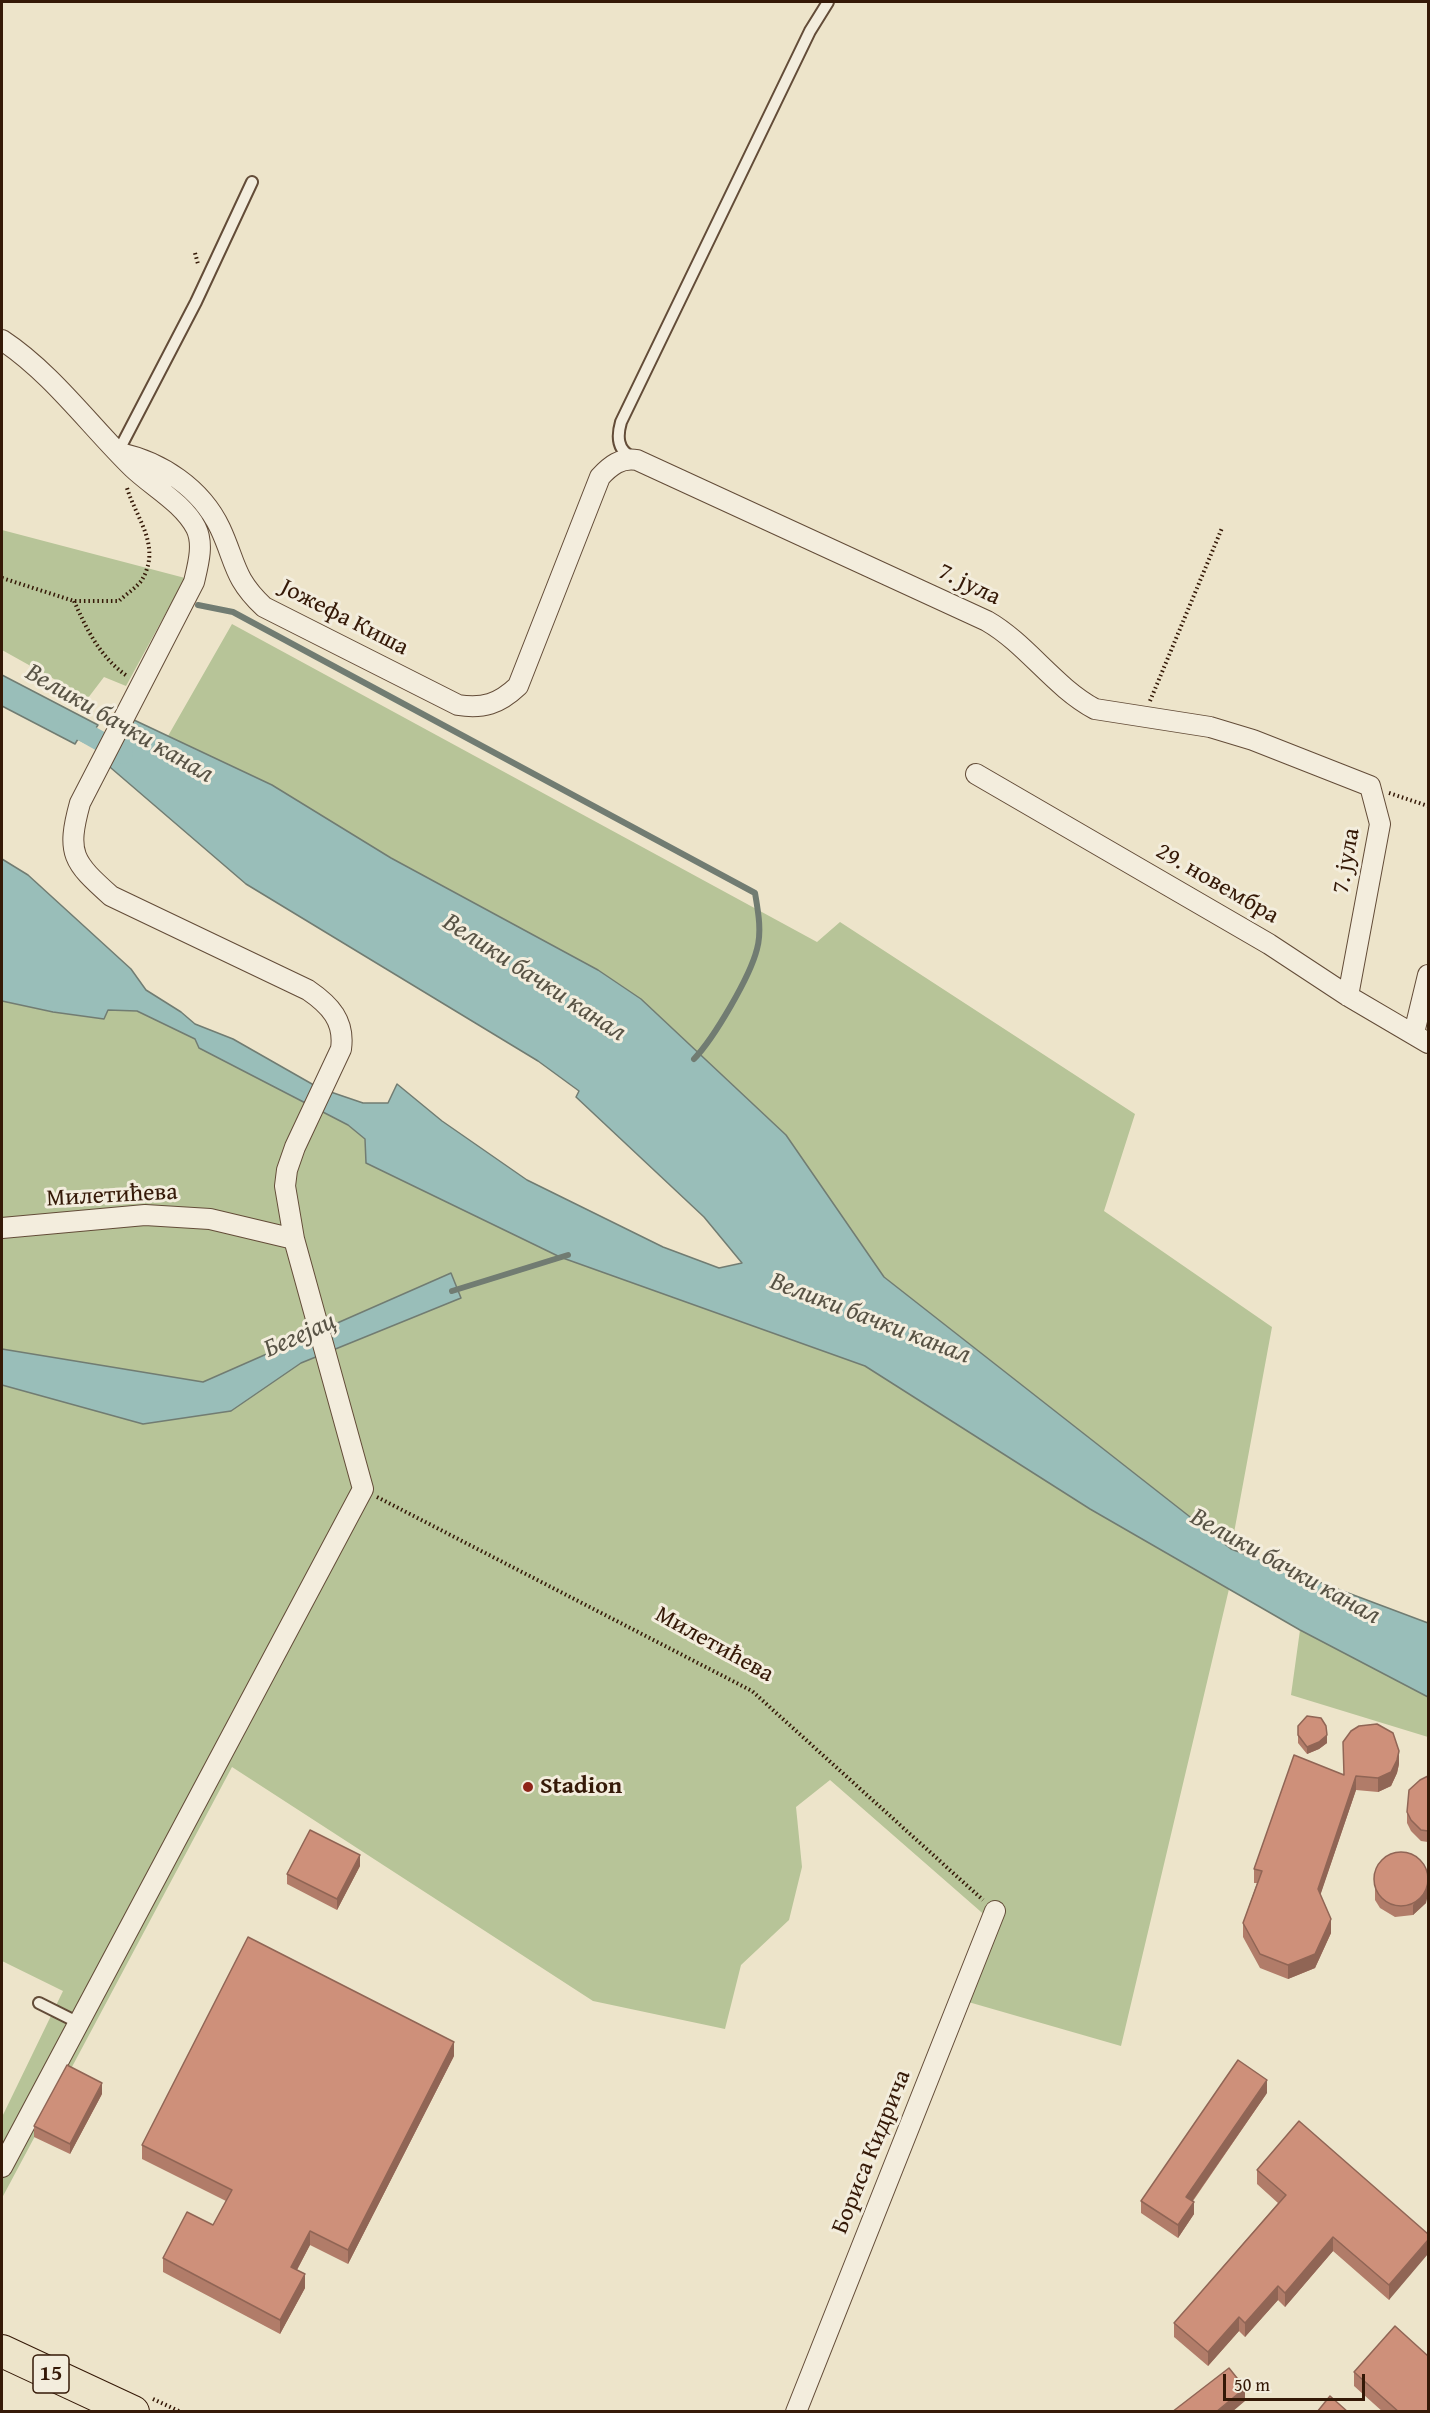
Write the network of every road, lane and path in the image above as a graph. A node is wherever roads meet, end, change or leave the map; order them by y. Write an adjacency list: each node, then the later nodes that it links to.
1 (828, 2): 5 (lane)
2 (252, 182): 4 (lane)
3 (2, 340): 4 (street, Јожефа Киша)
4 (118, 452): 5 (street, Јожефа Киша); 8 (path); 9 (street, Јожефа Киша)
5 (637, 460): 10 (street, 7. јула)
6 (1221, 528): 10 (path)
7 (2, 578): 8 (path)
8 (74, 602): 9 (path)
9 (142, 687): 18 (street, Јожефа Киша)
10 (1144, 716): 12 (street, 7. јула)
11 (976, 774): 15 (street, 29. новембра)
12 (1370, 786): 13 (path); 15 (street, 7. јула)
13 (1428, 806)
14 (1428, 975): 16 (street)
15 (1348, 996): 16 (street, 29. новембра)
16 (1421, 1038)
17 (2, 1228): 18 (street, Милетићева)
18 (294, 1239): 19 (street, Јожефа Киша)
19 (363, 1489): 20 (path, Милетићева); 22 (street)
20 (995, 1911): 26 (street, Бориса Кидрича)
21 (39, 2003): 22 (lane)
22 (77, 2022): 23 (street)
23 (2, 2167)
24 (2, 2351): 25 (main road, 15)
25 (133, 2412)
26 (796, 2412)

